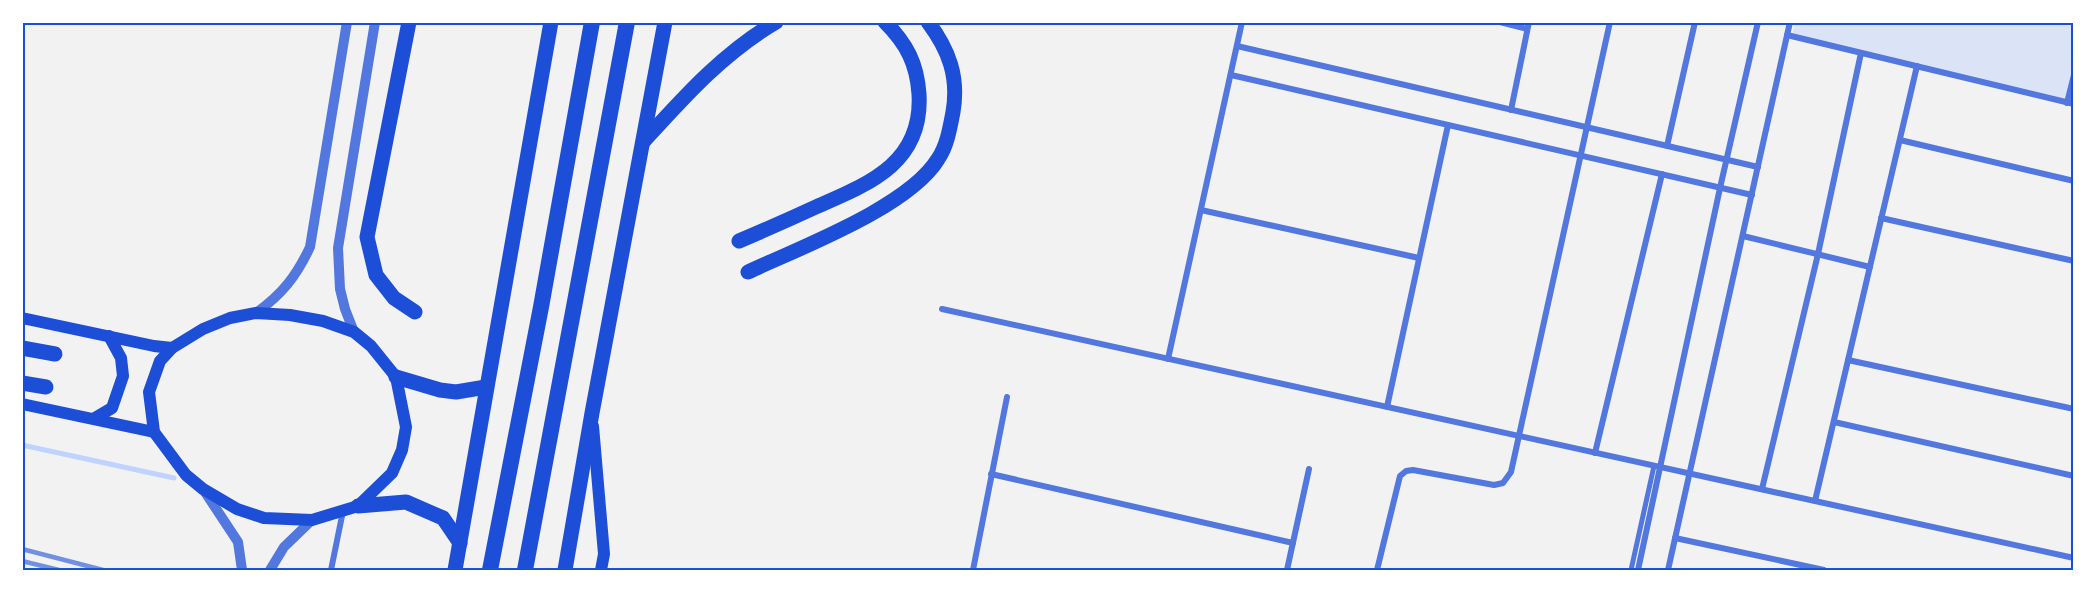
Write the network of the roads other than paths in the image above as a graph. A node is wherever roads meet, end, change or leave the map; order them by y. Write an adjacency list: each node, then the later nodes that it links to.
1 (347, 22): 49 (street)
2 (375, 22): 51 (street)
3 (409, 22): 48 (highway)
4 (551, 22): 61 (highway)
5 (592, 22): 90 (highway)
6 (627, 22): 91 (highway)
7 (665, 22): 29 (highway)
8 (776, 22): 29 (highway)
9 (885, 22): 41 (highway)
10 (928, 22): 46 (highway)
11 (1242, 22): 19 (street)
12 (1500, 22): 17 (street)
13 (1610, 22): 27 (street)
14 (1695, 22): 30 (street)
15 (1758, 22): 32 (street)
16 (1790, 22): 18 (street)
17 (1528, 26): 25 (street)
18 (1787, 35): 20 (street); 33 (street)
19 (1237, 46): 22 (street); 25 (street)
20 (1861, 53): 21 (street); 42 (street)
21 (1917, 66): 24 (street); 28 (street)
22 (1231, 75): 26 (street); 38 (street)
23 (2073, 75): 24 (street)
24 (2070, 104)
25 (1510, 110): 27 (street)
26 (1448, 124): 31 (street); 43 (street)
27 (1587, 128): 30 (street); 31 (street)
28 (1900, 141): 35 (street); 39 (street)
29 (642, 143): 66 (highway)
30 (1667, 146): 32 (street)
31 (1581, 156): 34 (street); 70 (street)
32 (1726, 160): 33 (street); 36 (street)
33 (1758, 167): 37 (street)
34 (1662, 174): 36 (street); 71 (street)
35 (2073, 181)
36 (1720, 188): 37 (street); 72 (street)
37 (1752, 195): 40 (street)
38 (1201, 210): 43 (street); 56 (street)
39 (1881, 218): 44 (street); 45 (street)
40 (1743, 236): 42 (street); 75 (street)
41 (739, 241)
42 (1818, 254): 45 (street); 78 (street)
43 (1419, 258): 64 (street)
44 (2073, 261)
45 (1870, 267): 57 (street)
46 (747, 272)
47 (942, 309): 56 (street)
48 (415, 312)
49 (256, 313): 51 (main road); 54 (main road)
50 (22, 318): 52 (main road)
51 (354, 332): 58 (main road)
52 (109, 336): 54 (main road); 67 (main road)
53 (22, 348): 55 (highway)
54 (172, 348): 69 (main road)
55 (55, 354)
56 (1168, 359): 64 (street)
57 (1848, 360): 65 (street); 68 (street)
58 (396, 377): 61 (highway); 80 (main road)
59 (22, 383): 60 (highway)
60 (46, 387)
61 (486, 387): 83 (highway)
62 (1007, 397): 74 (street)
63 (22, 404): 67 (main road)
64 (1387, 407): 70 (street)
65 (2073, 409)
66 (592, 413): 92 (highway); 93 (main road)
67 (95, 418): 69 (main road)
68 (1834, 422): 76 (street); 79 (street)
69 (154, 432): 77 (main road)
70 (1520, 436): 71 (street); 96 (street)
71 (1595, 453): 72 (street)
72 (1657, 466): 75 (street); 97 (street); 98 (street)
73 (1309, 469): 84 (street)
74 (991, 474): 84 (street); 94 (street)
75 (1690, 474): 78 (street); 82 (street)
76 (2073, 477)
77 (203, 489): 81 (main road); 86 (street)
78 (1762, 489): 79 (street)
79 (1815, 501): 85 (street)
80 (351, 508): 81 (main road); 83 (highway); 88 (street)
81 (312, 520): 87 (street)
82 (1675, 538): 99 (street); 100 (street)
83 (460, 543): 89 (highway)
84 (1293, 543): 95 (street)
85 (2073, 558)
86 (242, 570)
87 (270, 570)
88 (331, 570)
89 (454, 570)
90 (490, 570)
91 (525, 570)
92 (565, 570)
93 (601, 570)
94 (973, 570)
95 (1287, 570)
96 (1377, 570)
97 (1631, 570)
98 (1638, 570)
99 (1668, 570)
100 (1824, 570)

